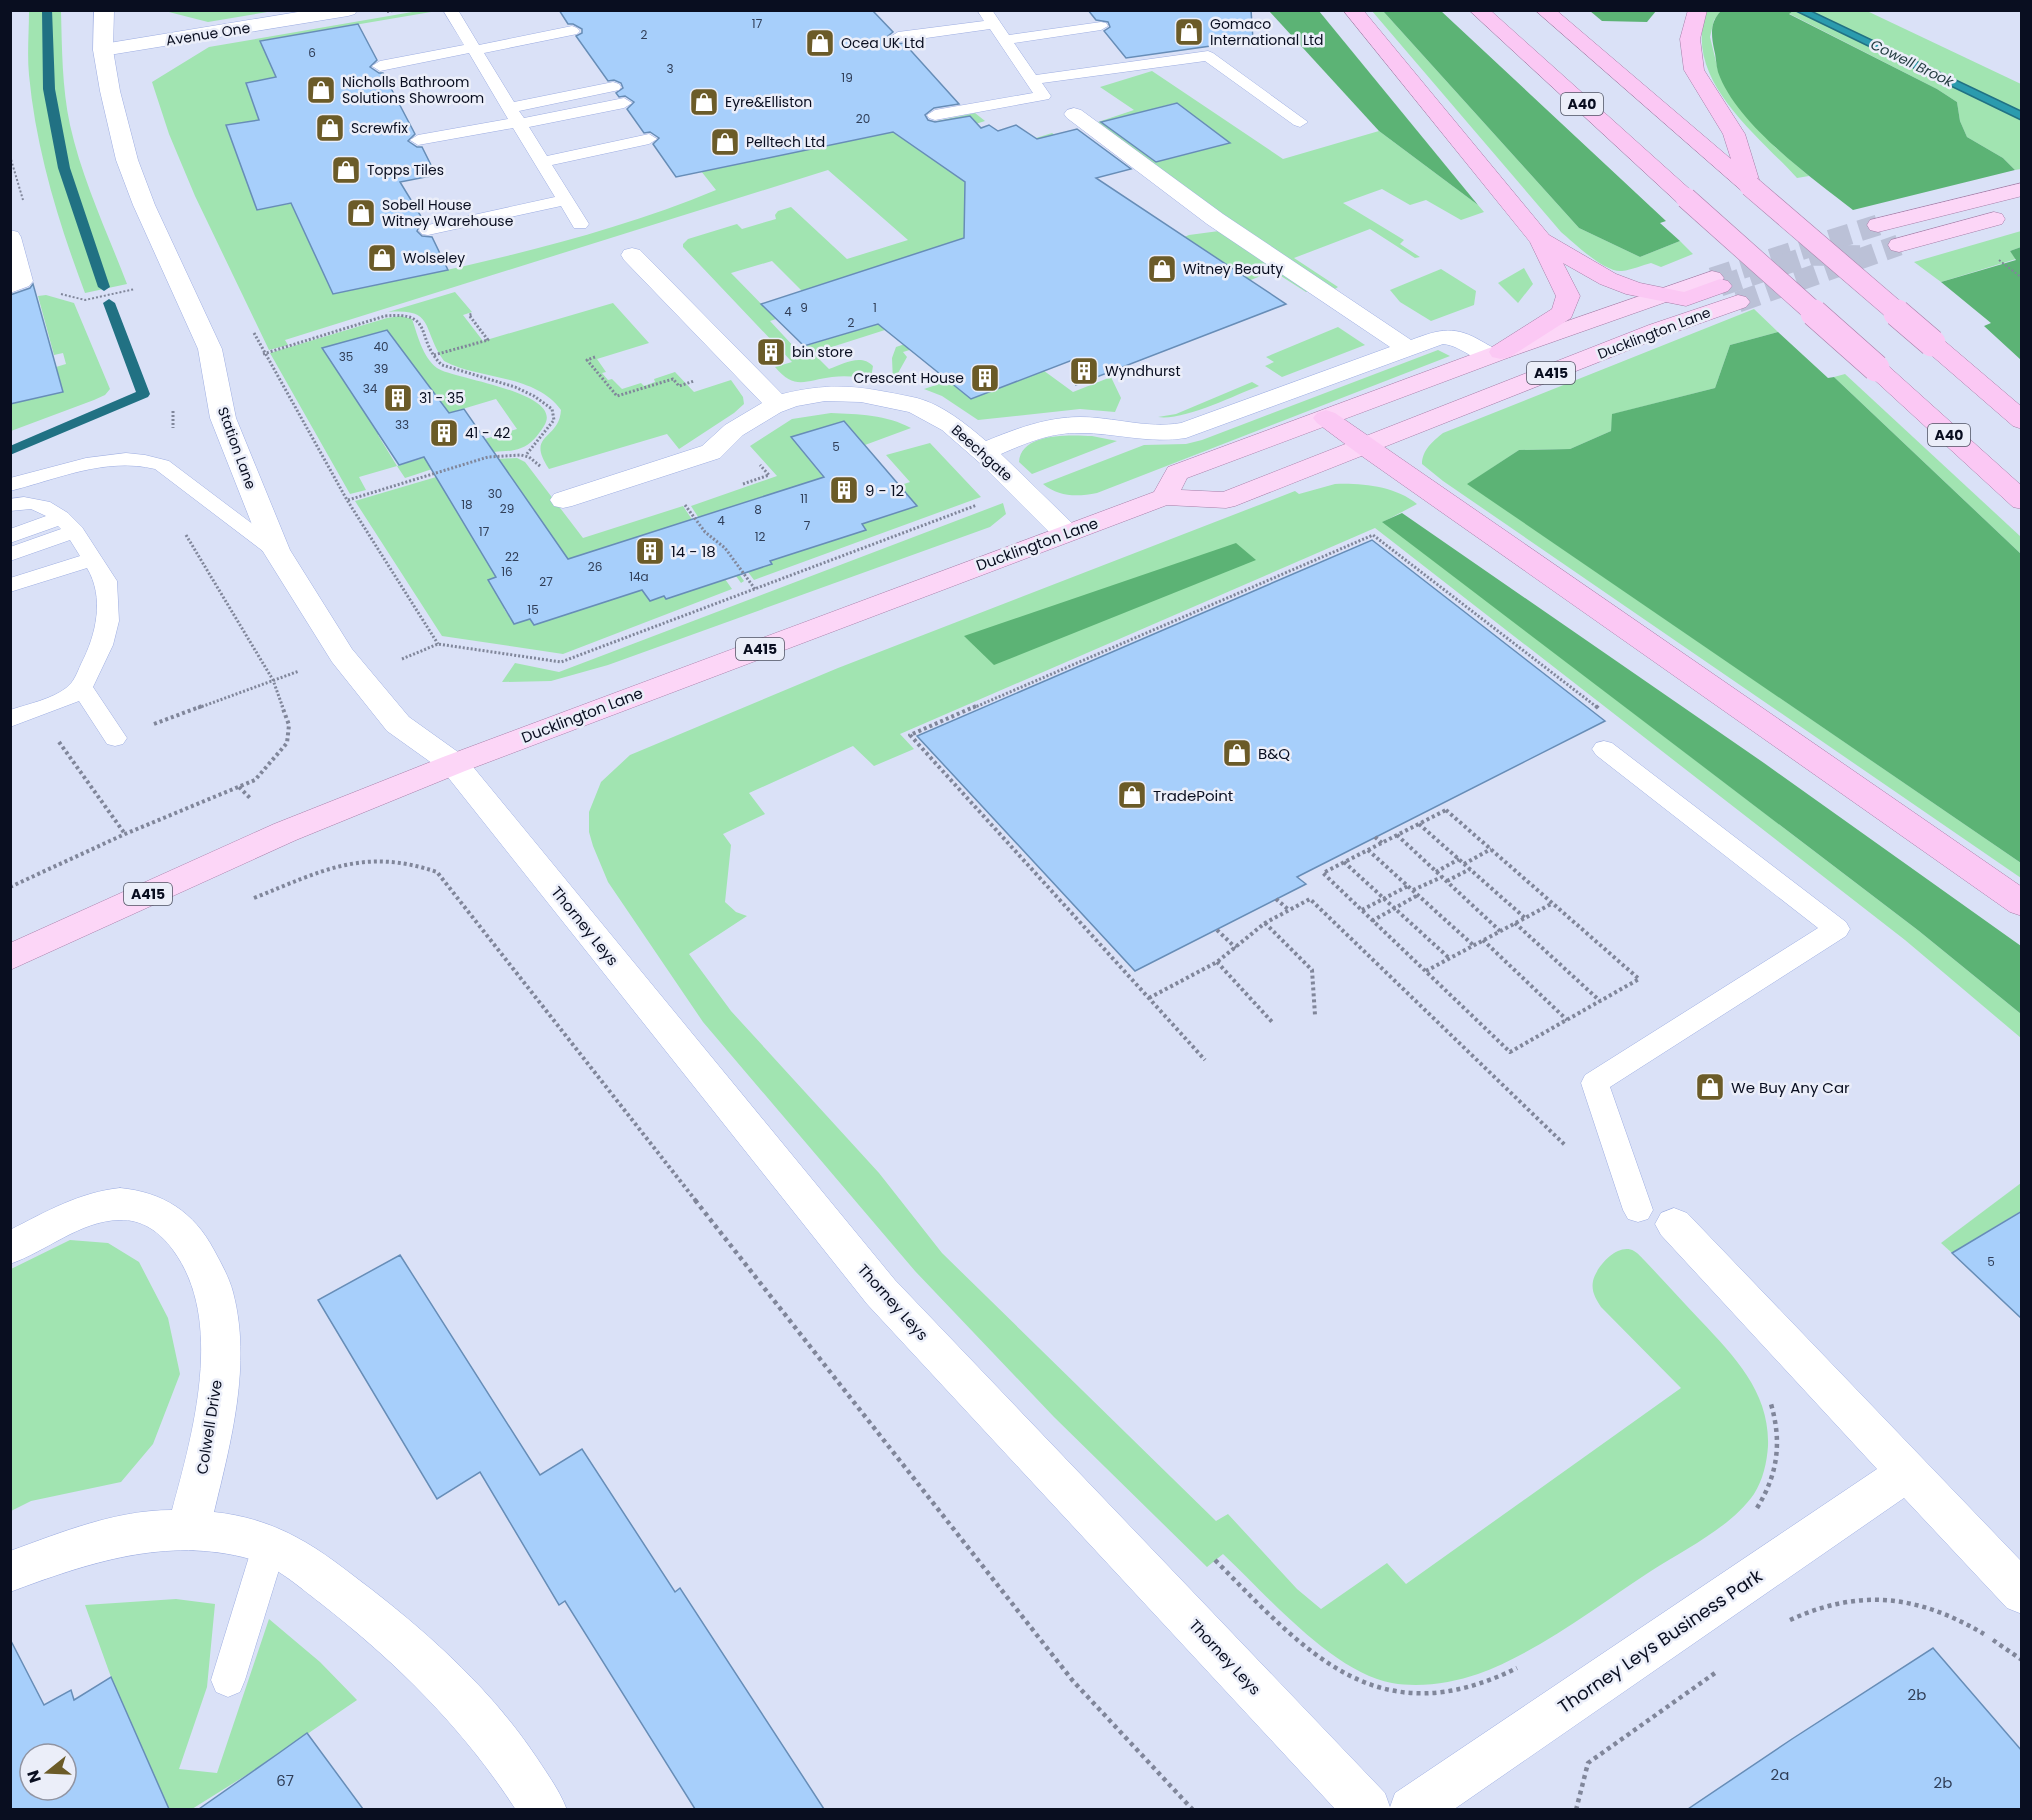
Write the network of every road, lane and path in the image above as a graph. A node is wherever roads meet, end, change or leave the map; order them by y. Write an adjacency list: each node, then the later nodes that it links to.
1 (104, 10): 16 (street, Station Lane)
2 (348, 10): 16 (street, Avenue One)
3 (398, 10): 10 (path)
4 (450, 10): 15 (lane)
5 (984, 10): 13 (lane)
6 (1352, 10): 36 (highway)
7 (1478, 10): 63 (highway, A40, bridge)
8 (1544, 10): 28 (highway)
9 (1698, 10): 28 (highway)
10 (386, 12)
11 (568, 25): 15 (lane)
12 (1101, 26): 13 (lane)
13 (999, 32): 14 (lane); 18 (lane)
14 (902, 42)
15 (471, 45): 17 (lane); 23 (lane)
16 (103, 51): 69 (street, Station Lane)
17 (380, 66)
18 (1032, 80): 22 (lane); 24 (lane)
19 (612, 87): 23 (lane)
20 (624, 103): 23 (lane)
21 (1074, 114): 45 (street)
22 (935, 115)
23 (515, 118): 26 (lane); 27 (lane)
24 (1300, 122)
25 (649, 139): 27 (lane)
26 (418, 140)
27 (543, 162): 30 (lane)
28 (1750, 186): 54 (highway, bridge)
29 (2022, 189): 33 (main road)
30 (566, 200): 32 (lane); 34 (lane)
31 (2011, 214): 37 (main road)
32 (580, 224)
33 (1878, 225)
34 (428, 230)
35 (10, 237): 39 (street)
36 (1541, 240): 42 (highway); 47 (highway)
37 (1899, 245)
38 (632, 255): 52 (street)
39 (10, 286)
40 (142, 288): 41 (path)
41 (56, 292)
42 (1664, 295): 47 (main road, Ducklington Lane / A415); 55 (main road, Ducklington Lane / A415)
43 (473, 314): 48 (path)
44 (254, 333): 46 (path)
45 (1409, 349): 47 (street); 56 (street)
46 (264, 354): 48 (path); 74 (path)
47 (1495, 354): 53 (main road, Ducklington Lane / A415)
48 (434, 355): 57 (path)
49 (595, 357): 50 (path)
50 (703, 378)
51 (173, 404): 58 (path)
52 (778, 405): 56 (street, Beechgate); 62 (street, Beechgate)
53 (1326, 418): 55 (highway); 61 (main road, Ducklington Lane / A415)
54 (2022, 421)
55 (1365, 447): 61 (main road, Ducklington Lane / A415); 107 (highway)
56 (983, 452): 60 (street, Beechgate)
57 (526, 456)
58 (162, 465): 59 (lane); 69 (lane); 76 (path)
59 (10, 485)
60 (1021, 488): 67 (street, Beechgate); 73 (path)
61 (1164, 497): 67 (main road, Ducklington Lane / A415)
62 (563, 500)
63 (2022, 501)
64 (684, 503): 73 (path)
65 (10, 505): 66 (lane)
66 (68, 524): 68 (lane); 70 (lane); 71 (lane)
67 (1066, 533): 84 (main road, Ducklington Lane / A415)
68 (10, 537)
69 (276, 550): 75 (street, Station Lane)
70 (10, 555)
71 (93, 559): 72 (lane); 77 (lane)
72 (10, 585)
73 (755, 589): 74 (path)
74 (438, 644): 75 (path)
75 (359, 677): 84 (street, Station Lane)
76 (273, 680): 81 (path); 86 (path)
77 (81, 687): 79 (lane); 81 (lane)
78 (1603, 712): 124 (path)
79 (10, 719)
80 (54, 733): 83 (path)
81 (115, 738): 83 (path)
82 (1604, 749): 131 (lane)
83 (68, 756): 86 (path)
84 (454, 764): 120 (main road, Ducklington Lane / A415); 148 (street, Thorney Leys)
85 (1419, 824): 87 (path); 90 (path); 92 (path)
86 (125, 834): 101 (path)
87 (1397, 835): 89 (path); 96 (path)
88 (1374, 837): 89 (path)
89 (1382, 843): 91 (path)
90 (1491, 849): 94 (path); 106 (path)
91 (1368, 850): 93 (path); 100 (path)
92 (1459, 859): 94 (path); 96 (path)
93 (1344, 862): 105 (path); 110 (path)
94 (1464, 864): 95 (path)
95 (1470, 869): 99 (path); 111 (path)
96 (1436, 872): 98 (path)
97 (313, 876): 147 (path)
98 (1442, 877): 99 (path); 102 (path)
99 (1447, 881): 116 (path)
100 (1408, 886): 102 (path); 105 (path)
101 (10, 887)
102 (1413, 890): 103 (path)
103 (1418, 895): 108 (path); 118 (path)
104 (1276, 899): 109 (path)
105 (1384, 899): 108 (path); 110 (path)
106 (1553, 903): 111 (path); 125 (path)
107 (2022, 904)
108 (1394, 909): 112 (path); 121 (path)
109 (1289, 910): 113 (path); 130 (path)
110 (1362, 910): 112 (path)
111 (1525, 918): 114 (path)
112 (1372, 921): 123 (path)
113 (1264, 923): 119 (path); 126 (path)
114 (1515, 923): 116 (path); 125 (path)
115 (1216, 930): 119 (path)
116 (1500, 931): 117 (path)
117 (1483, 940): 118 (path); 127 (path)
118 (1473, 945): 121 (path)
119 (1236, 948): 122 (path)
120 (10, 958)
121 (1449, 958): 123 (path)
122 (1217, 962): 124 (path); 128 (path)
123 (1425, 971): 127 (path)
124 (1149, 998): 129 (path)
125 (1600, 1001): 127 (path)
126 (1315, 1015)
127 (1567, 1020)
128 (1273, 1023)
129 (1205, 1060)
130 (1574, 1154)
131 (1656, 1217): 134 (street)
132 (10, 1248): 136 (street, Colwell Drive)
133 (1768, 1395): 135 (path)
134 (1907, 1472): 140 (street); 149 (street, Thorney Leys Business Park)
135 (1752, 1515)
136 (188, 1530): 137 (street); 139 (street)
137 (269, 1547): 145 (lane); 146 (street)
138 (1215, 1560): 144 (path)
139 (10, 1572)
140 (2022, 1593)
141 (1783, 1624): 142 (path)
142 (2022, 1660)
143 (1725, 1665): 150 (path)
144 (1521, 1666)
145 (228, 1680)
146 (544, 1809)
147 (1193, 1809)
148 (1368, 1809)
149 (1412, 1809)
150 (1576, 1809)

